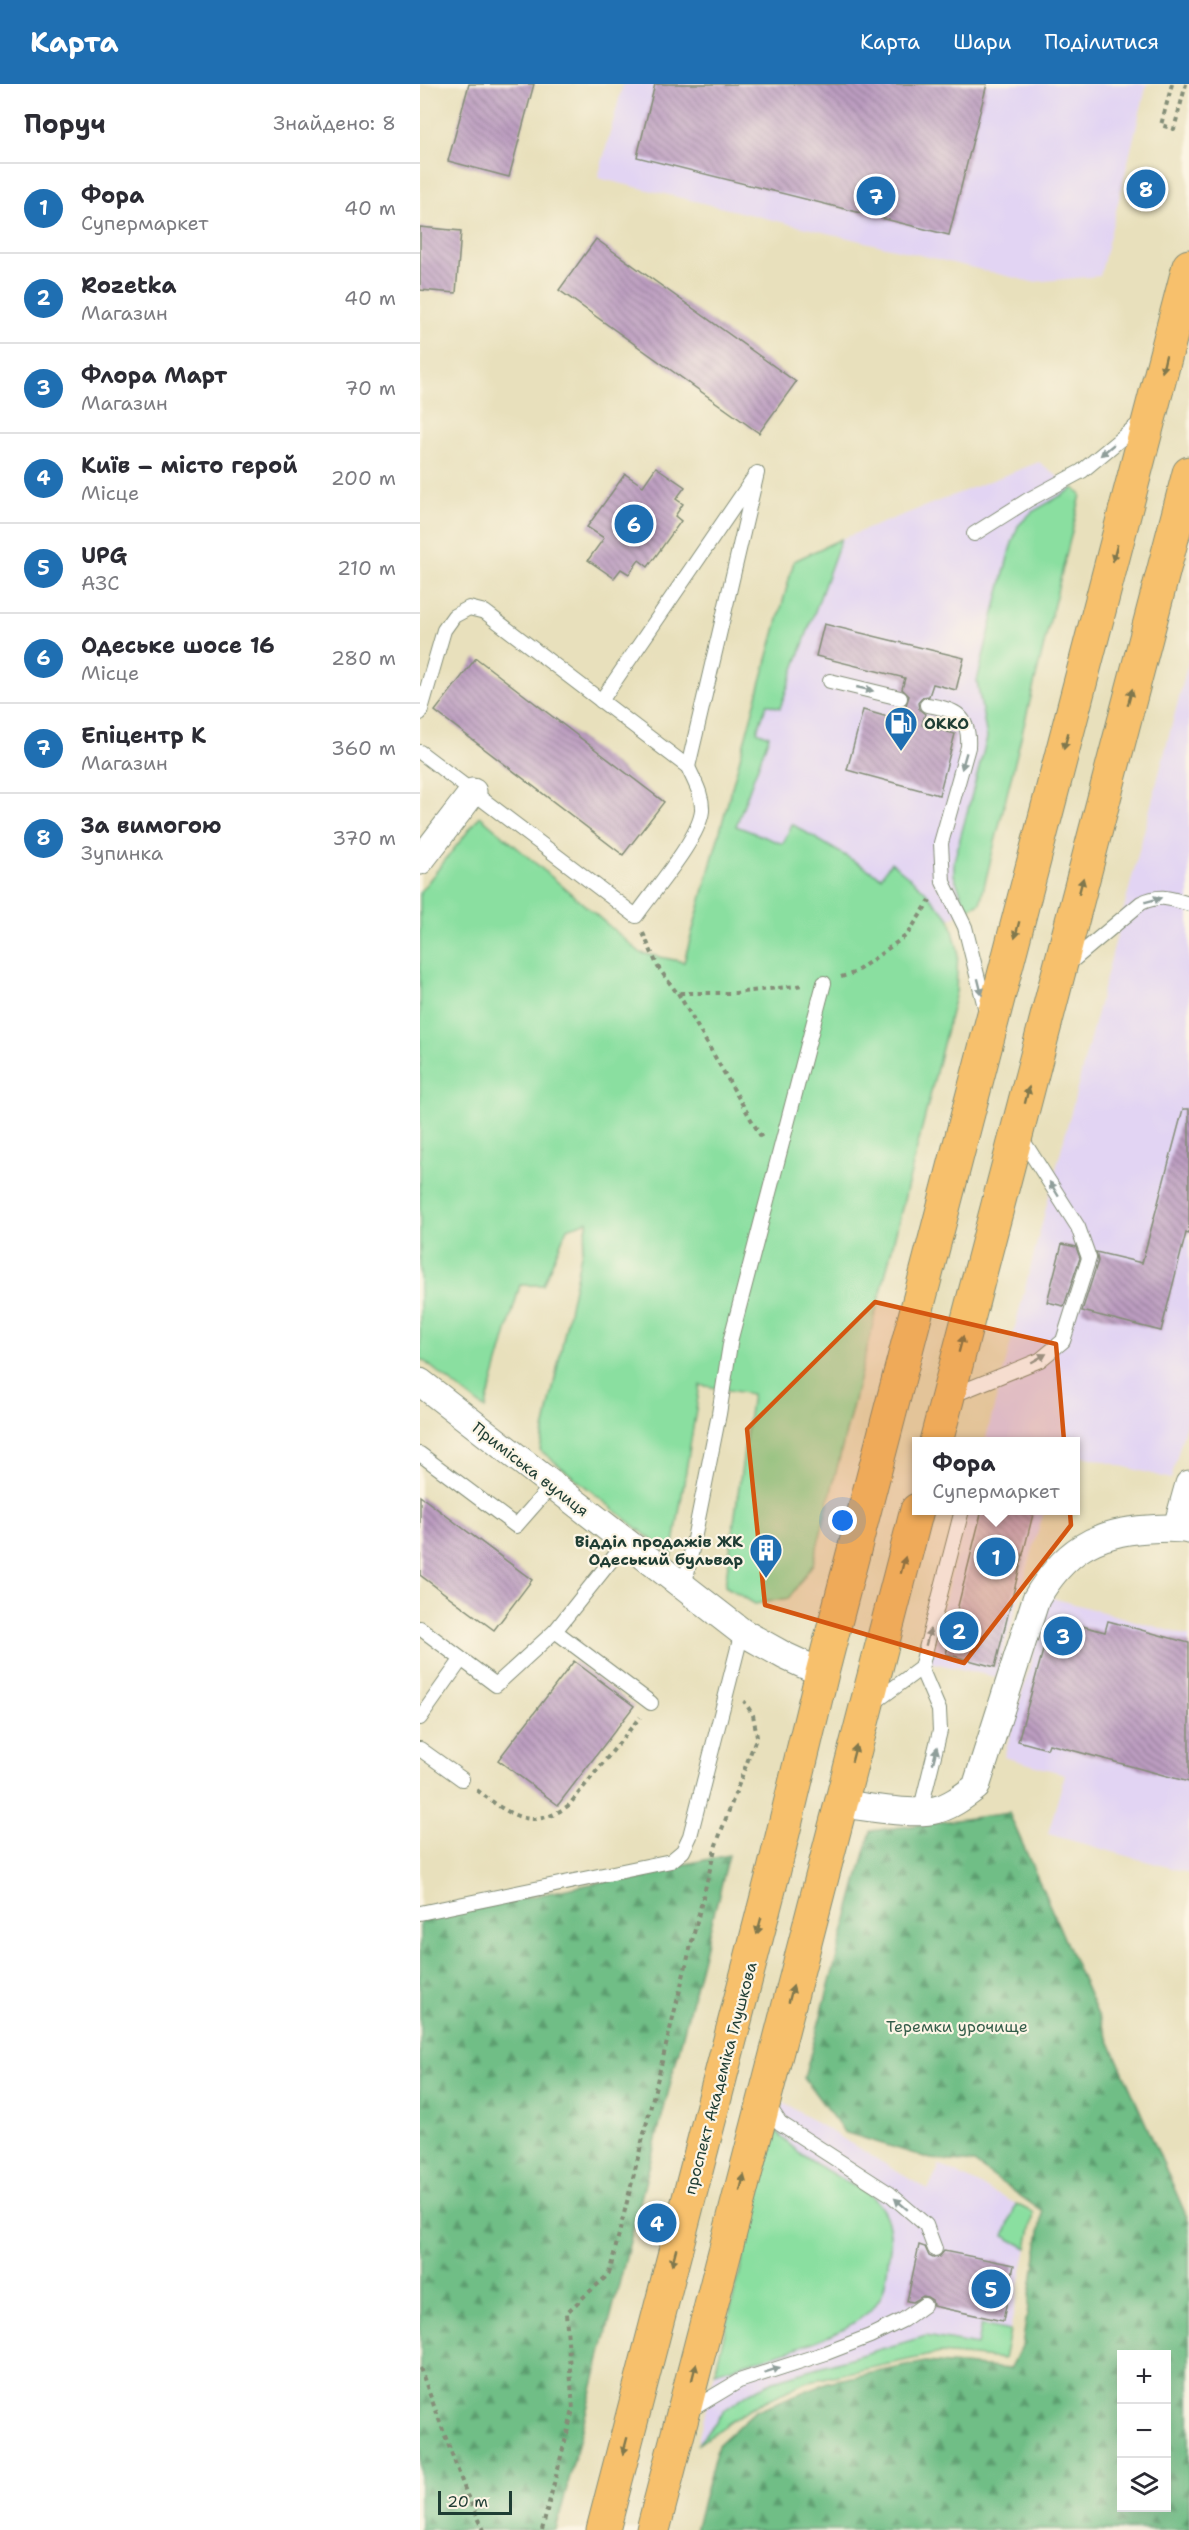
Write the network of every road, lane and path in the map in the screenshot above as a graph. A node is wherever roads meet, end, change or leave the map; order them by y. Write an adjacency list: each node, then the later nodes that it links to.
1 (1172, 84): 2 (path)
2 (1186, 84)
3 (1189, 266): 4 (highway, проспект Академіка Глушкова, one-way to 4)
4 (1152, 412): 6 (lane, one-way to 6); 22 (highway, проспект Академіка Глушкова, one-way to 22)
5 (1189, 473): 19 (highway, one-way to 5)
6 (974, 534)
7 (830, 681): 8 (lane, one-way to 8)
8 (900, 698)
9 (601, 701): 11 (lane); 13 (lane); 13 (lane)
10 (927, 705): 16 (lane, one-way to 16)
11 (420, 713)
12 (420, 752): 14 (lane)
13 (688, 767): 18 (lane)
14 (473, 792): 15 (street); 18 (lane)
15 (420, 861)
16 (943, 882): 20 (path); 22 (lane, one-way to 22)
17 (1189, 904): 19 (lane, one-way to 17)
18 (636, 916): 21 (path)
19 (1058, 974): 23 (highway, one-way to 19)
20 (824, 983): 21 (path); 24 (lane)
21 (677, 993): 24 (path)
22 (991, 1030): 40 (highway, проспект Академіка Глушкова)
23 (1017, 1132): 26 (highway, one-way to 23); 26 (lane, one-way to 23)
24 (778, 1165): 34 (lane)
25 (420, 1382): 29 (street, Приміська вулиця)
26 (945, 1426)
27 (420, 1454): 29 (lane)
28 (1189, 1484): 32 (street)
29 (552, 1485): 33 (street, Приміська вулиця)
30 (917, 1515): 43 (highway, one-way to 30)
31 (961, 1515): 39 (lane, one-way to 31)
32 (1183, 1528): 48 (street)
33 (625, 1543): 34 (street, Приміська вулиця); 36 (lane)
34 (684, 1589): 37 (street, Приміська вулиця)
35 (420, 1628): 38 (lane)
36 (555, 1631): 38 (lane); 42 (lane)
37 (742, 1632): 40 (street, Приміська вулиця); 41 (lane)
38 (461, 1660): 44 (lane)
39 (921, 1668): 43 (lane); 48 (lane, one-way to 39)
40 (822, 1673): 57 (highway, проспект Академіка Глушкова, one-way to 57)
41 (731, 1681): 49 (lane); 56 (path)
42 (651, 1703): 46 (path)
43 (866, 1709): 47 (highway, one-way to 43)
44 (420, 1718)
45 (420, 1749): 46 (lane)
46 (462, 1779)
47 (841, 1804): 48 (street); 50 (highway, one-way to 47)
48 (920, 1812)
49 (420, 1913)
50 (764, 2098): 51 (lane, one-way to 50); 54 (highway, one-way to 50)
51 (935, 2249)
52 (924, 2305): 54 (lane, one-way to 52)
53 (420, 2368): 55 (path)
54 (683, 2415): 58 (highway)
55 (484, 2530)
56 (542, 2530)
57 (603, 2530)
58 (652, 2530)

